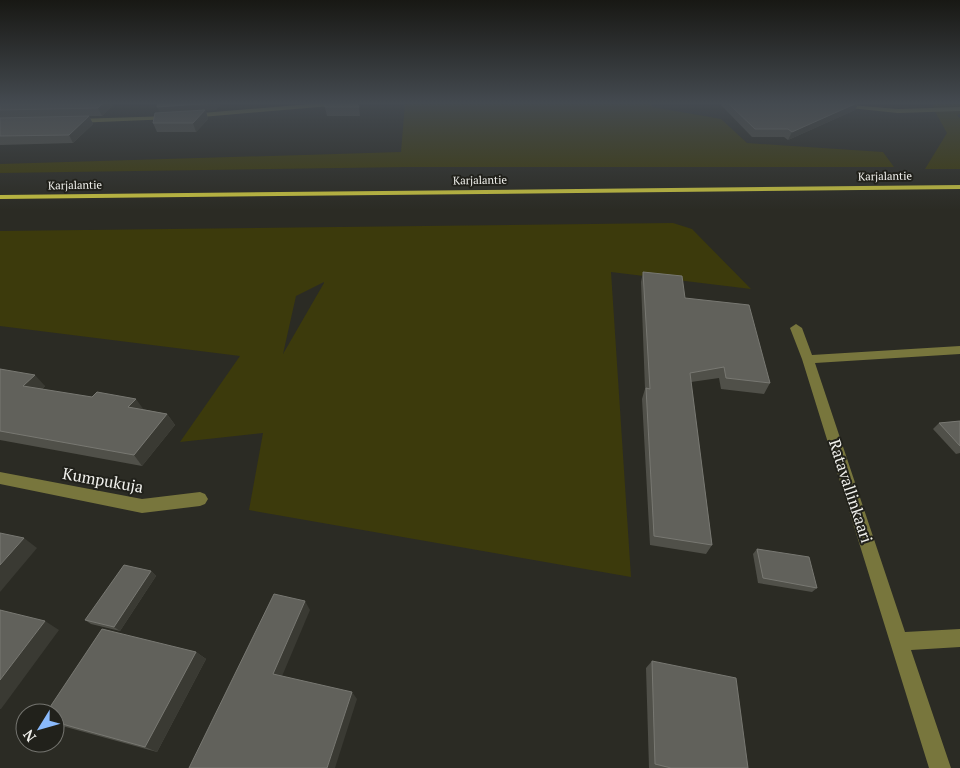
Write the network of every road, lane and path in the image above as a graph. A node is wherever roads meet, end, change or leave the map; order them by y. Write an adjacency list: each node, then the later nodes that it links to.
1 (960, 187): 2 (main road, Karjalantie)
2 (0, 197)
3 (796, 328): 5 (street, Ratavallinkaari)
4 (960, 350): 5 (street)
5 (808, 359): 9 (street, Ratavallinkaari)
6 (0, 478): 7 (street, Kumpukuja)
7 (200, 499)
8 (960, 638): 9 (street)
9 (900, 642): 10 (street, Ratavallinkaari)
10 (940, 768)

